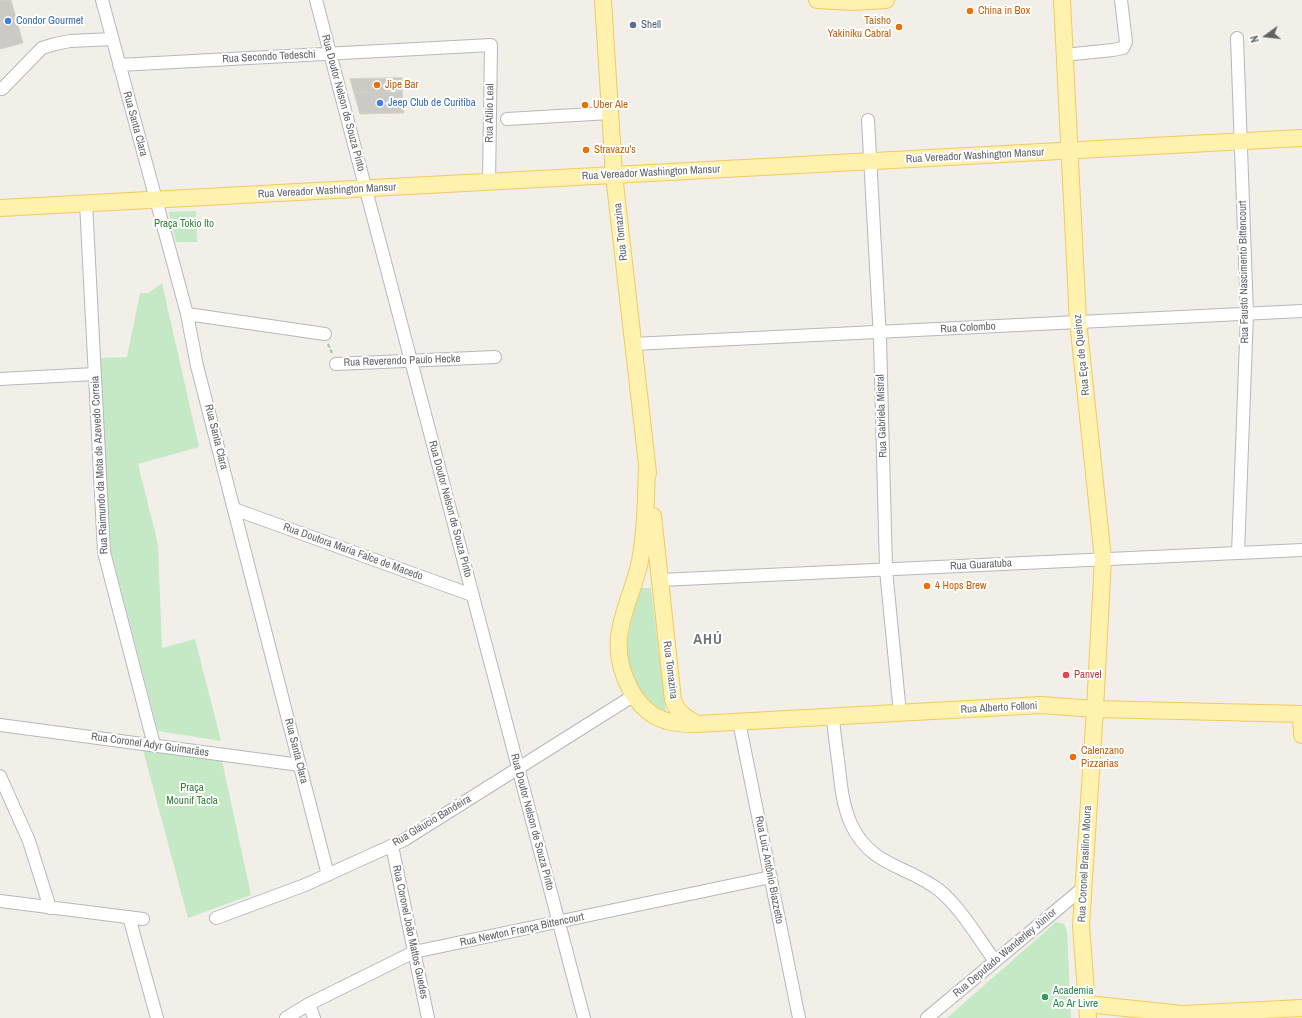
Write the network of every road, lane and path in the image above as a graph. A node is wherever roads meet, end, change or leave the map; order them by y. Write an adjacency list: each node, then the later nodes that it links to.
1 (102, 0): 9 (street, Rua Santa Clara)
2 (316, 0): 11 (street, Rua Doutor Nelson de Souza Pinto)
3 (603, 0): 15 (main road, Rua Tomazina)
4 (817, 0): 5 (main road)
5 (886, 0)
6 (1062, 0): 12 (main road, Rua Eça de Queiroz)
7 (1121, 0): 12 (street)
8 (1237, 38): 19 (street, Rua Fausto Nascimento Bittencourt)
9 (112, 39): 13 (street, Rua Santa Clara); 14 (street)
10 (491, 45): 11 (street, Rua Secondo Tedeschi); 23 (street, Rua Atílio Leal)
11 (330, 53): 13 (street, Rua Secondo Tedeschi); 24 (street, Rua Doutor Nelson de Souza Pinto)
12 (1064, 55): 20 (main road, Rua Eça de Queiroz)
13 (119, 65): 25 (street, Rua Santa Clara)
14 (2, 89)
15 (610, 113): 16 (street); 22 (main road, Rua Tomazina)
16 (507, 119)
17 (868, 120): 21 (street, Rua Gabriela Mistral)
18 (1302, 138): 19 (main road, Rua Vereador Washington Mansur)
19 (1241, 142): 20 (main road, Rua Vereador Washington Mansur); 30 (street, Rua Fausto Nascimento Bittencourt)
20 (1070, 151): 21 (main road, Rua Vereador Washington Mansur); 31 (main road, Rua Eça de Queiroz)
21 (870, 162): 22 (main road, Rua Vereador Washington Mansur); 32 (street, Rua Gabriela Mistral)
22 (614, 175): 23 (main road, Rua Vereador Washington Mansur); 34 (main road, Rua Tomazina)
23 (489, 182): 24 (main road, Rua Vereador Washington Mansur)
24 (365, 188): 25 (main road, Rua Vereador Washington Mansur); 36 (street, Rua Doutor Nelson de Souza Pinto)
25 (156, 200): 26 (main road, Rua Vereador Washington Mansur); 29 (street, Rua Santa Clara)
26 (86, 203): 27 (main road, Rua Vereador Washington Mansur); 38 (street, Rua Raimundo da Mota de Azevedo Correia)
27 (0, 208)
28 (1302, 311): 30 (street, Rua Colombo)
29 (187, 314): 33 (street); 41 (street, Rua Santa Clara)
30 (1247, 314): 31 (street, Rua Colombo); 43 (street, Rua Fausto Nascimento Bittencourt)
31 (1078, 321): 32 (street, Rua Colombo); 44 (main road, Rua Eça de Queiroz)
32 (879, 332): 34 (street, Rua Colombo); 45 (street, Rua Gabriela Mistral)
33 (325, 334): 37 (path, Rua Reverendo Paulo Hecke)
34 (633, 344): 40 (main road, Rua Tomazina)
35 (495, 357): 36 (street, Rua Reverendo Paulo Hecke)
36 (411, 360): 37 (street, Rua Reverendo Paulo Hecke); 48 (street, Rua Doutor Nelson de Souza Pinto)
37 (336, 364)
38 (95, 374): 39 (street); 58 (street, Rua Raimundo da Mota de Azevedo Correia)
39 (0, 379)
40 (647, 463): 46 (main road, Rua Tomazina); 47 (main road, Rua Tomazina)
41 (234, 509): 48 (street, Rua Doutora Maria Falce de Macedo); 59 (street, Rua Santa Clara)
42 (1302, 550): 43 (street, Rua Guaratuba)
43 (1238, 553): 44 (street, Rua Guaratuba)
44 (1103, 559): 45 (street, Rua Guaratuba); 50 (main road, Rua Eça de Queiroz)
45 (886, 570): 46 (street, Rua Guaratuba); 51 (street, Rua Gabriela Mistral)
46 (660, 580): 47 (main road); 55 (main road, Rua Tomazina)
47 (633, 587): 49 (main road, Rua Tomazina)
48 (472, 595): 60 (street, Rua Doutor Nelson de Souza Pinto)
49 (633, 696): 55 (main road, Rua Tomazina); 60 (street, Rua Gláucio Bandeira)
50 (1095, 709): 51 (main road, Rua Alberto Folloni); 52 (main road, Rua Alberto Folloni); 65 (main road, Rua Coronel Brasilino Moura)
51 (900, 713): 53 (main road, Rua Alberto Folloni)
52 (1302, 714): 57 (main road)
53 (832, 717): 54 (main road, Rua Alberto Folloni); 73 (street)
54 (739, 722): 55 (main road, Rua Alberto Folloni); 64 (street, Rua Luiz Antônio Biazzetto)
55 (697, 724)
56 (0, 725): 58 (street, Rua Coronel Adyr Guimarães)
57 (1302, 735)
58 (154, 745): 59 (street, Rua Coronel Adyr Guimarães)
59 (300, 765): 63 (street, Rua Santa Clara)
60 (518, 768): 62 (street, Rua Gláucio Bandeira); 71 (street, Rua Doutor Nelson de Souza Pinto)
61 (0, 776): 67 (street)
62 (392, 846): 63 (street, Rua Gláucio Bandeira); 72 (street, Rua Coronel João Mattos Guedes)
63 (328, 875): 69 (street, Rua Gláucio Bandeira)
64 (771, 877): 71 (street, Rua Newton França Bittencourt); 83 (street, Rua Luiz Antônio Biazzetto)
65 (1082, 888): 73 (street, Rua Deputado Wanderley Júnior); 76 (main road, Rua Coronel Brasilino Moura)
66 (0, 901): 67 (street)
67 (50, 908): 68 (street)
68 (129, 917): 70 (street); 78 (street)
69 (216, 918)
70 (143, 919)
71 (558, 922): 72 (street, Rua Newton França Bittencourt); 82 (street, Rua Doutor Nelson de Souza Pinto)
72 (414, 952): 74 (street, Rua Newton França Bittencourt); 81 (street, Rua Coronel João Mattos Guedes)
73 (996, 961): 84 (street, Rua Deputado Wanderley Júnior)
74 (309, 1004): 79 (street, Rua Newton França Bittencourt); 80 (street)
75 (1302, 1008): 77 (main road)
76 (1088, 1011): 77 (main road)
77 (1182, 1014): 85 (main road)
78 (157, 1018)
79 (286, 1018)
80 (314, 1018)
81 (428, 1018)
82 (584, 1018)
83 (799, 1018)
84 (927, 1018)
85 (1167, 1018)

